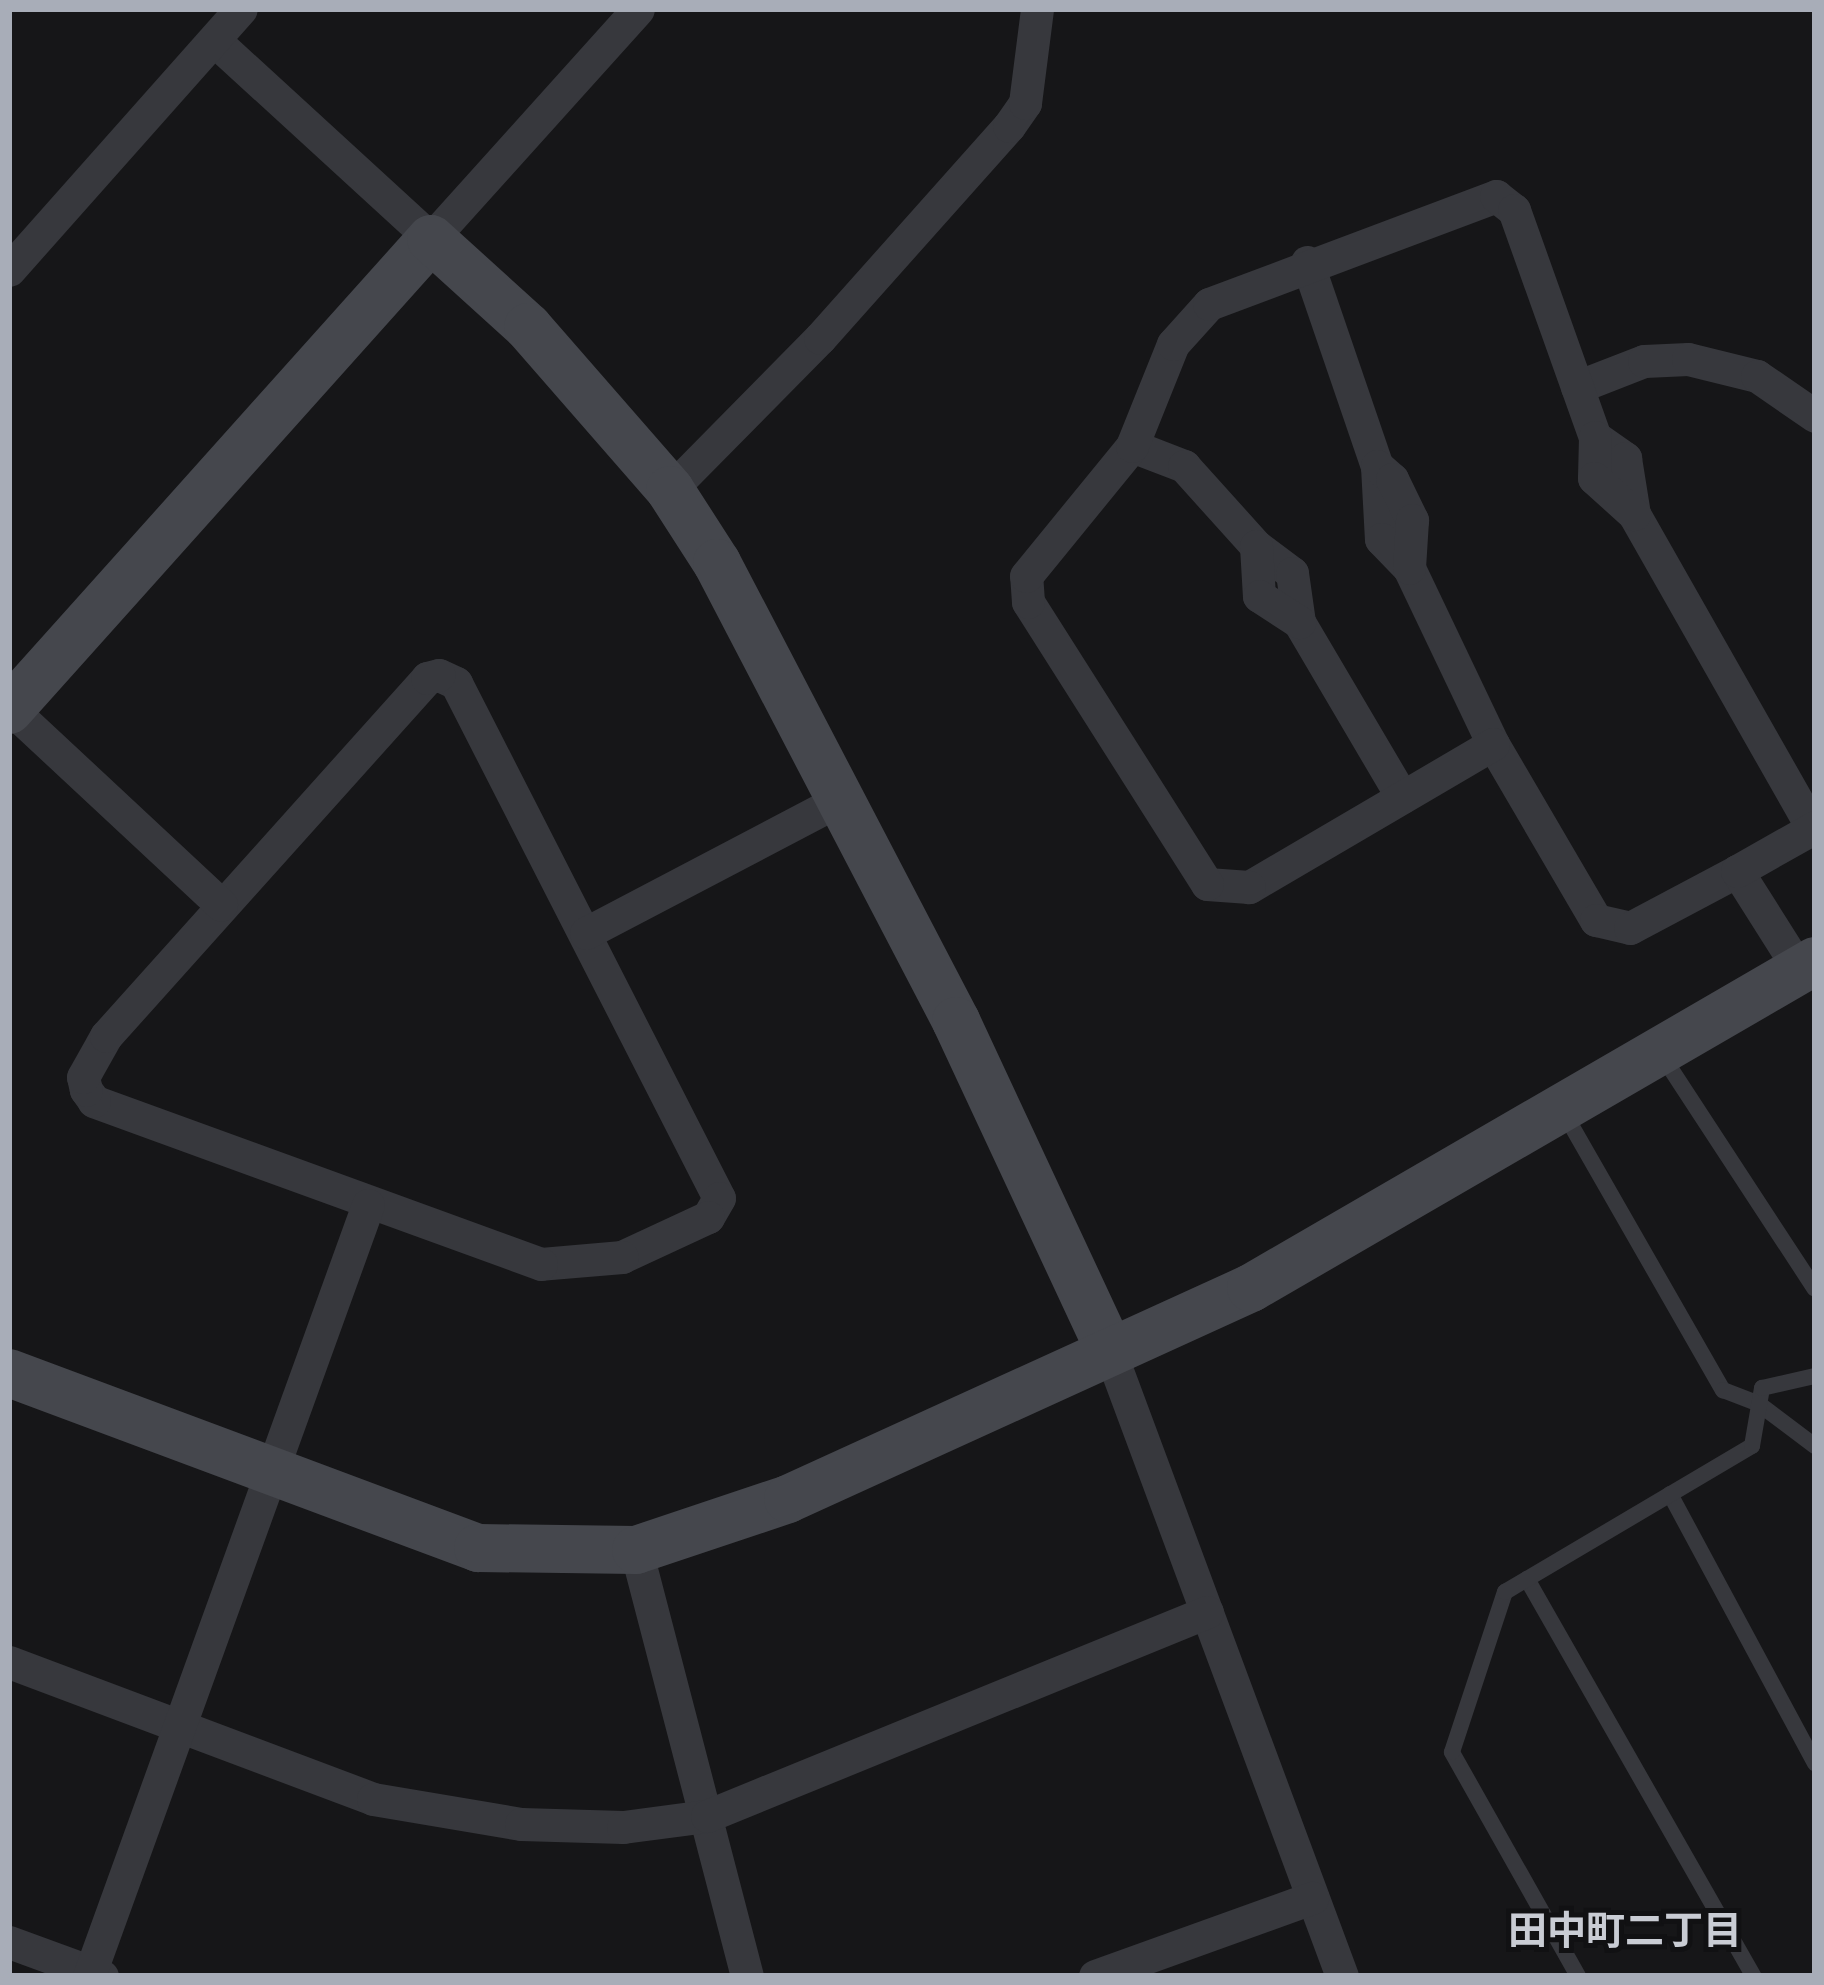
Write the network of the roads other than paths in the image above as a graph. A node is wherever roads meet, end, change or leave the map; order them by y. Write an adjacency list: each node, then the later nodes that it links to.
1 (241, 9): 4 (street)
2 (638, 9): 5 (street)
3 (1037, 9): 11 (street)
4 (214, 40): 5 (street); 7 (street)
5 (431, 238): 11 (street); 12 (street)
6 (1307, 262): 8 (street); 10 (street); 13 (street)
7 (9, 270)
8 (1577, 387): 9 (street); 16 (street)
9 (1813, 426)
10 (1132, 446): 14 (street); 14 (street)
11 (670, 490): 15 (street)
12 (10, 708): 18 (street)
13 (1493, 743): 14 (street); 17 (street)
14 (1402, 797)
15 (841, 799): 19 (street); 25 (street)
16 (1814, 828): 17 (street)
17 (1737, 871): 20 (street)
18 (220, 905): 19 (street); 23 (street)
19 (586, 933): 23 (street)
20 (1807, 965): 21 (street)
21 (1662, 1056): 22 (street); 24 (lane)
22 (1563, 1110): 25 (street); 28 (lane)
23 (368, 1205): 30 (street)
24 (1815, 1289)
25 (1109, 1352): 32 (street); 34 (street)
26 (9, 1372): 30 (street)
27 (1815, 1376): 28 (lane)
28 (1759, 1404): 29 (lane); 31 (lane)
29 (1815, 1445)
30 (267, 1468): 32 (street); 36 (street)
31 (1670, 1494): 33 (lane); 37 (lane)
32 (636, 1550): 38 (street)
33 (1527, 1580): 45 (lane); 46 (lane)
34 (1207, 1612): 38 (street); 39 (street)
35 (9, 1662): 36 (street)
36 (182, 1725): 38 (street); 41 (street)
37 (1815, 1763)
38 (707, 1816): 42 (street)
39 (1312, 1898): 43 (street); 44 (street)
40 (9, 1942): 41 (street)
41 (94, 1974)
42 (747, 1976)
43 (1095, 1976)
44 (1342, 1976)
45 (1578, 1976)
46 (1753, 1976)

